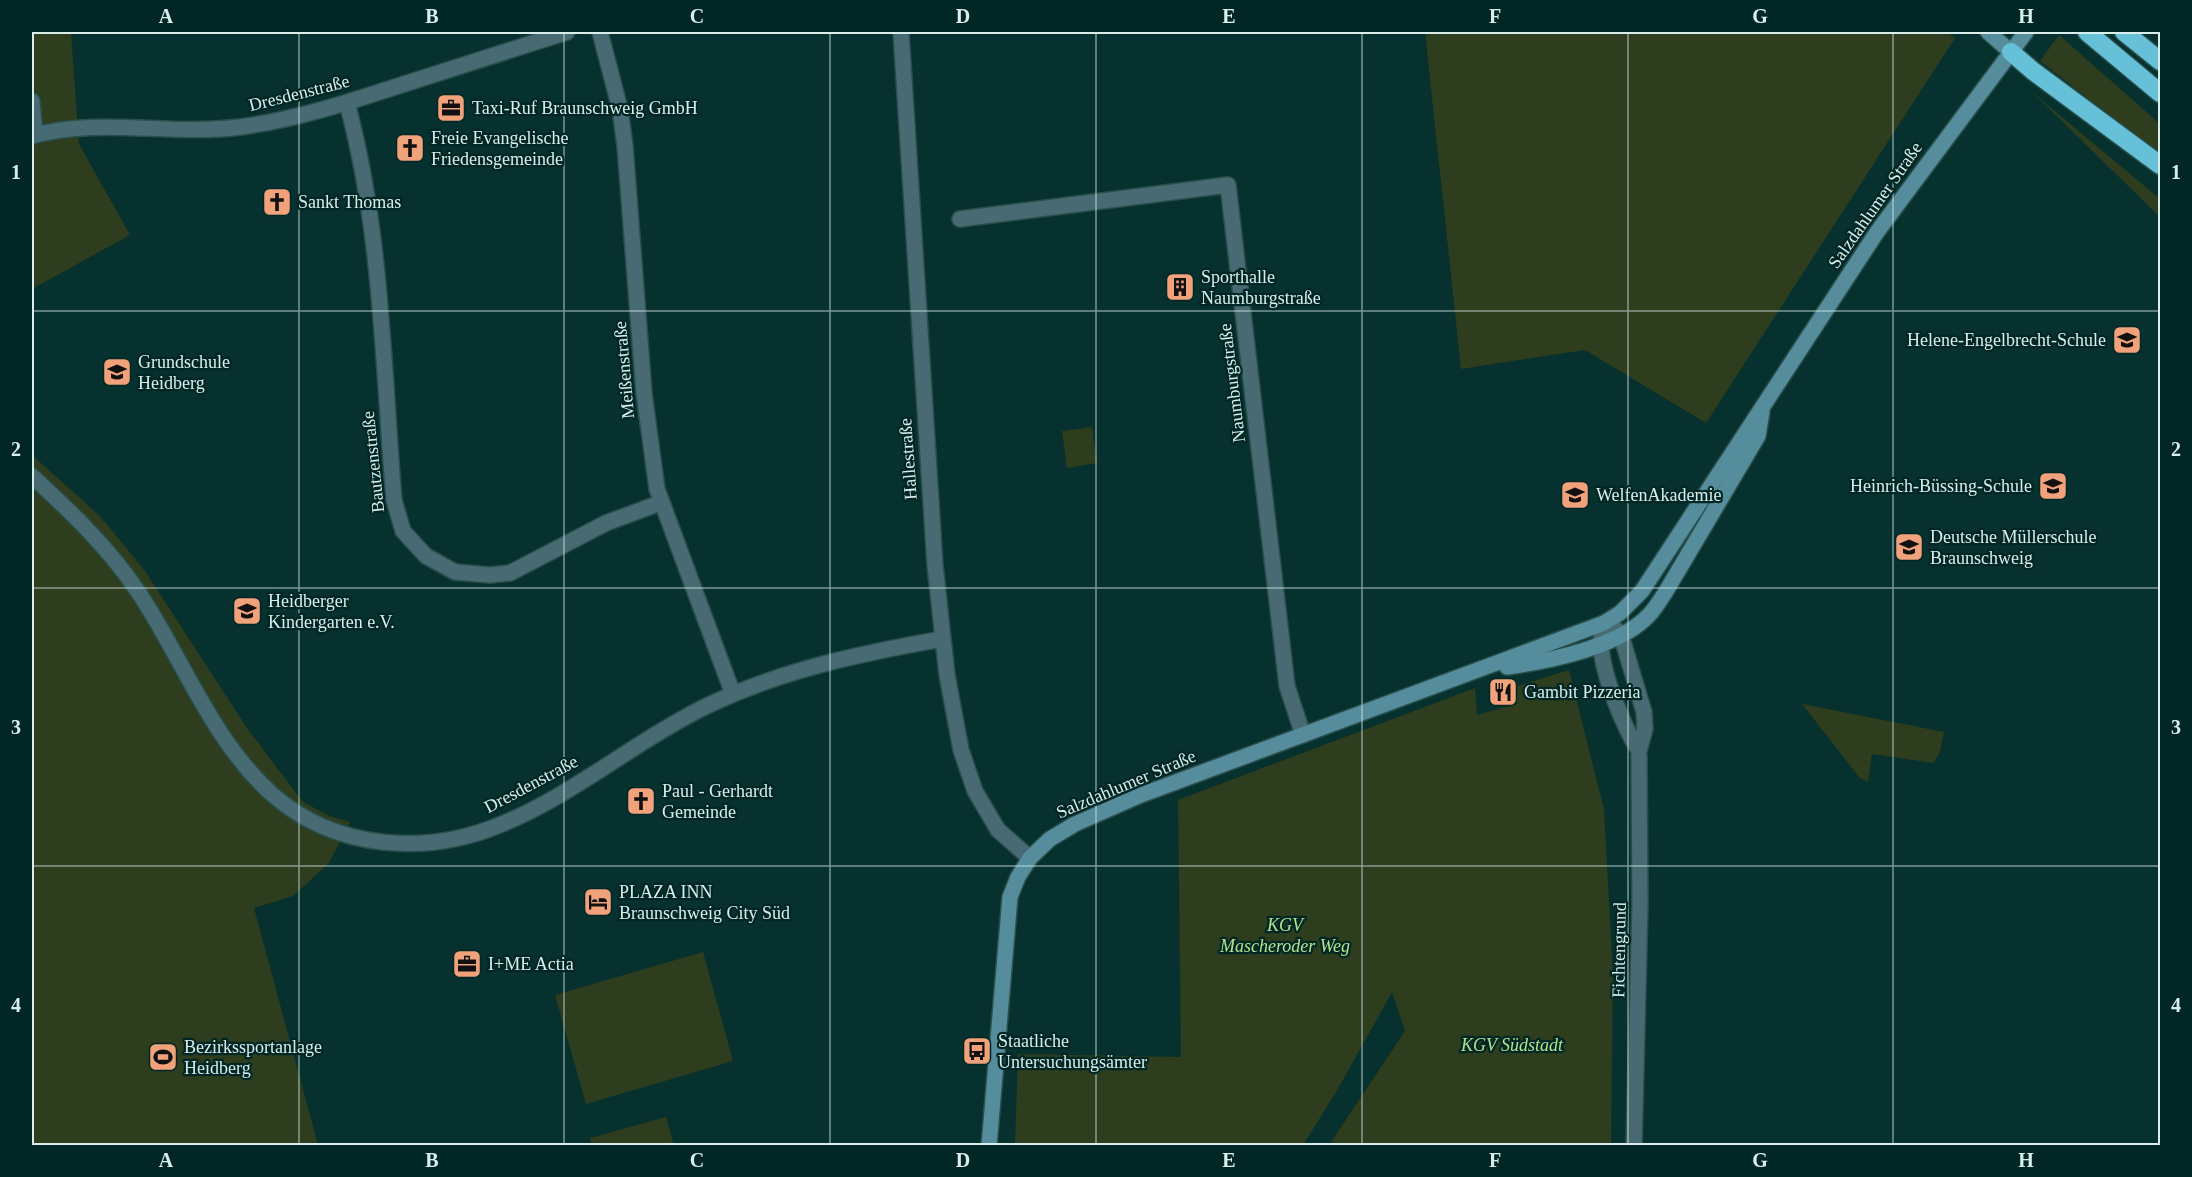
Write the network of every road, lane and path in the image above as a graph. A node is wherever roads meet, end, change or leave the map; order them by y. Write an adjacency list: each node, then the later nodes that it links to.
1 (567, 32): 11 (street, Dresdenstraße)
2 (600, 32): 17 (street, Meißenstraße)
3 (901, 32): 20 (street, Hallestraße)
4 (1988, 32): 7 (main road)
5 (2087, 32): 9 (highway)
6 (2124, 32): 8 (highway)
7 (2019, 41): 13 (highway); 15 (main road, Salzdahlumer Straße)
8 (2160, 61)
9 (2160, 93)
10 (32, 101): 12 (street)
11 (347, 103): 12 (street, Dresdenstraße); 17 (street, Bautzenstraße)
12 (33, 135)
13 (2160, 165)
14 (960, 219): 24 (street, Naumburgstraße)
15 (1763, 406): 18 (main road, Salzdahlumer Straße); 19 (main road, Salzdahlumer Straße)
16 (32, 476): 23 (street, Dresdenstraße)
17 (660, 503): 23 (street, Meißenstraße)
18 (1604, 623): 19 (street); 21 (street); 22 (main road, Salzdahlumer Straße)
19 (1621, 635): 21 (main road, Salzdahlumer Straße); 21 (street)
20 (942, 639): 23 (street, Dresdenstraße); 26 (street, Hallestraße)
21 (1600, 644): 22 (main road, Salzdahlumer Straße)
22 (1485, 669): 24 (main road, Salzdahlumer Straße)
23 (732, 694)
24 (1303, 735): 26 (main road, Salzdahlumer Straße)
25 (1639, 756): 28 (street, Fichtengrund)
26 (1030, 858): 27 (main road, Salzdahlumer Straße)
27 (989, 1146)
28 (1634, 1146)

